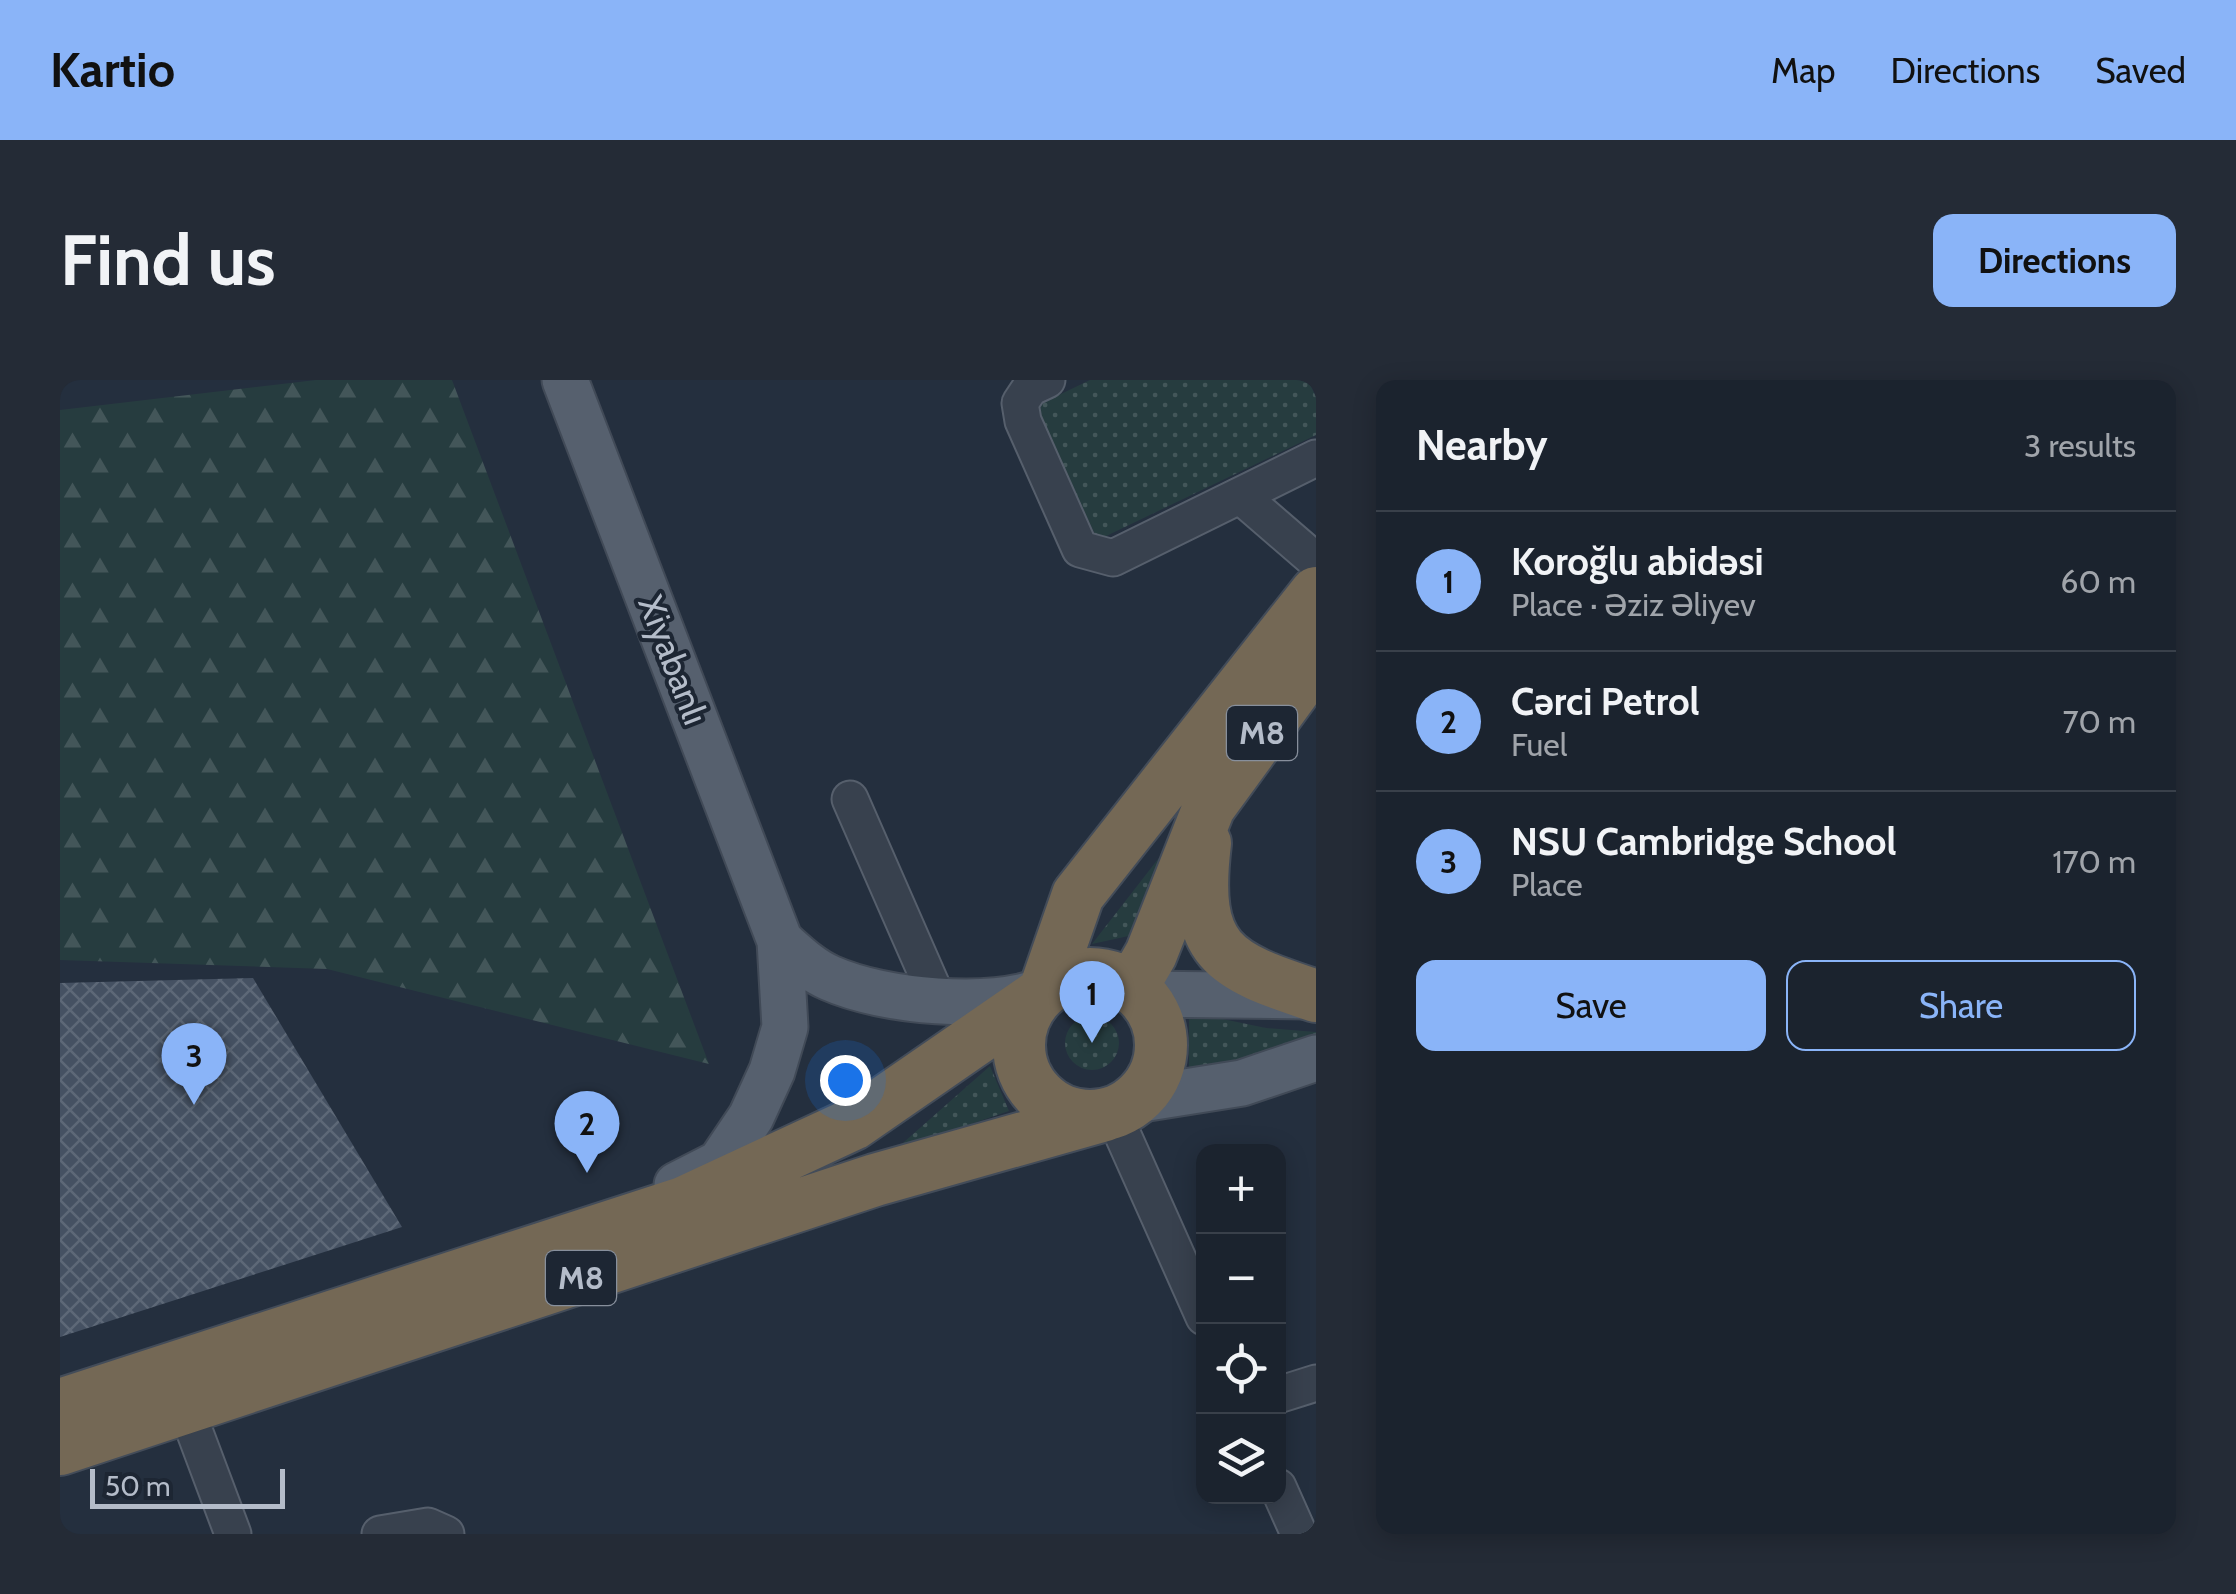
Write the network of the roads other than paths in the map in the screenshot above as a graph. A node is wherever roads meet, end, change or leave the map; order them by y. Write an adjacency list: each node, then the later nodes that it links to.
1 (566, 380): 10 (main road, Xiyabanlı)
2 (1047, 380): 4 (street)
3 (1316, 458): 4 (street)
4 (1242, 498): 5 (street)
5 (1316, 561)
6 (1316, 593): 12 (highway, M8)
7 (1316, 660): 9 (highway, M8)
8 (850, 800): 14 (street)
9 (1210, 807): 11 (highway, M8); 13 (highway)
10 (780, 941): 14 (main road); 17 (main road, Xiyabanlı)
11 (1136, 990): 12 (highway, M8); 13 (main road); 16 (highway)
12 (1041, 994): 14 (main road); 16 (highway, M8); 17 (highway, M8)
13 (1316, 996)
14 (938, 1000)
15 (1316, 1058): 16 (main road)
16 (1118, 1110): 18 (street); 20 (highway, M8)
17 (578, 1237): 20 (highway, M8)
18 (1196, 1299)
19 (1316, 1383): 21 (street)
20 (178, 1390): 22 (highway, M8); 23 (highway, M8); 25 (street)
21 (1286, 1392)
22 (60, 1405)
23 (60, 1449)
24 (1286, 1504): 28 (street)
25 (232, 1534)
26 (380, 1534): 27 (street)
27 (446, 1534)
28 (1299, 1534)

